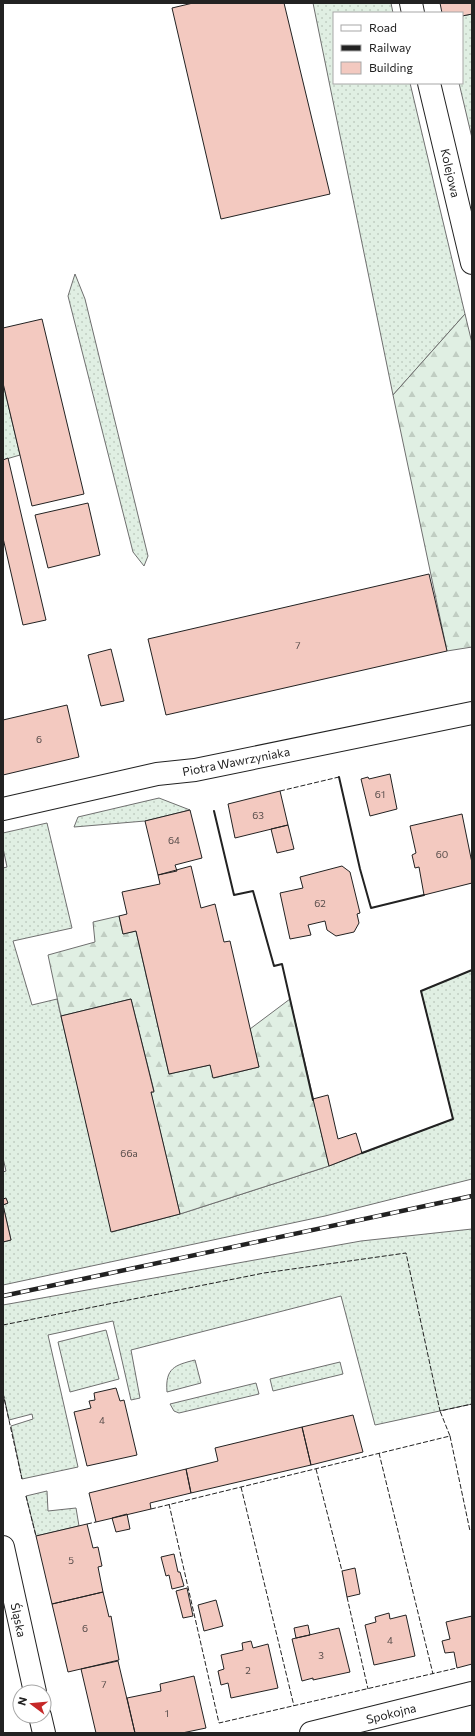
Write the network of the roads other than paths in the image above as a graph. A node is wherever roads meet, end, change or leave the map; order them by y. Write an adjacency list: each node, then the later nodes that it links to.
1 (429, 84): 2 (street, Kolejowa)
2 (472, 263)
3 (471, 717): 4 (street, Piotra Wawrzyniaka)
4 (3, 809)
5 (3, 1547): 6 (street, Śląska)
6 (33, 1684)
7 (472, 1693): 8 (street, Spokojna)
8 (310, 1733)

